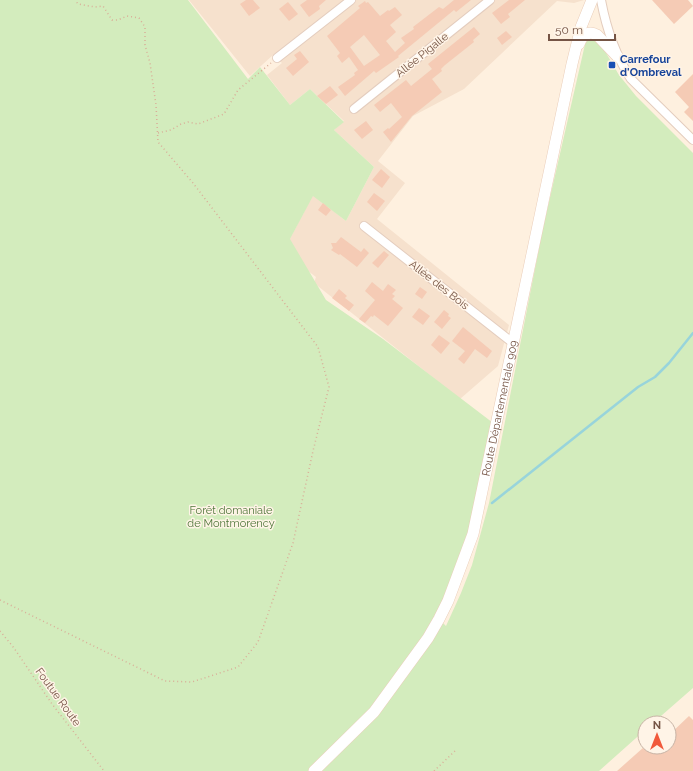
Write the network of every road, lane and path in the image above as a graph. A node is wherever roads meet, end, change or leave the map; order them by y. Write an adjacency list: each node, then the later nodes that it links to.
1 (75, 0): 10 (path)
2 (351, 0): 7 (street)
3 (490, 0): 9 (street, Allée Pigalle)
4 (592, 0): 8 (main road, Route Départementale 909)
5 (601, 0): 6 (street)
6 (618, 57): 8 (main road); 11 (street)
7 (277, 58): 10 (path)
8 (572, 64): 13 (main road, Route Départementale 909)
9 (354, 109)
10 (158, 132): 14 (path)
11 (693, 140)
12 (364, 226): 13 (street, Allée des Bois)
13 (513, 343): 18 (main road, Route Départementale 909)
14 (0, 600)
15 (0, 631): 17 (path, Foutue Route)
16 (457, 749): 19 (path)
17 (104, 771)
18 (314, 771)
19 (434, 771)

